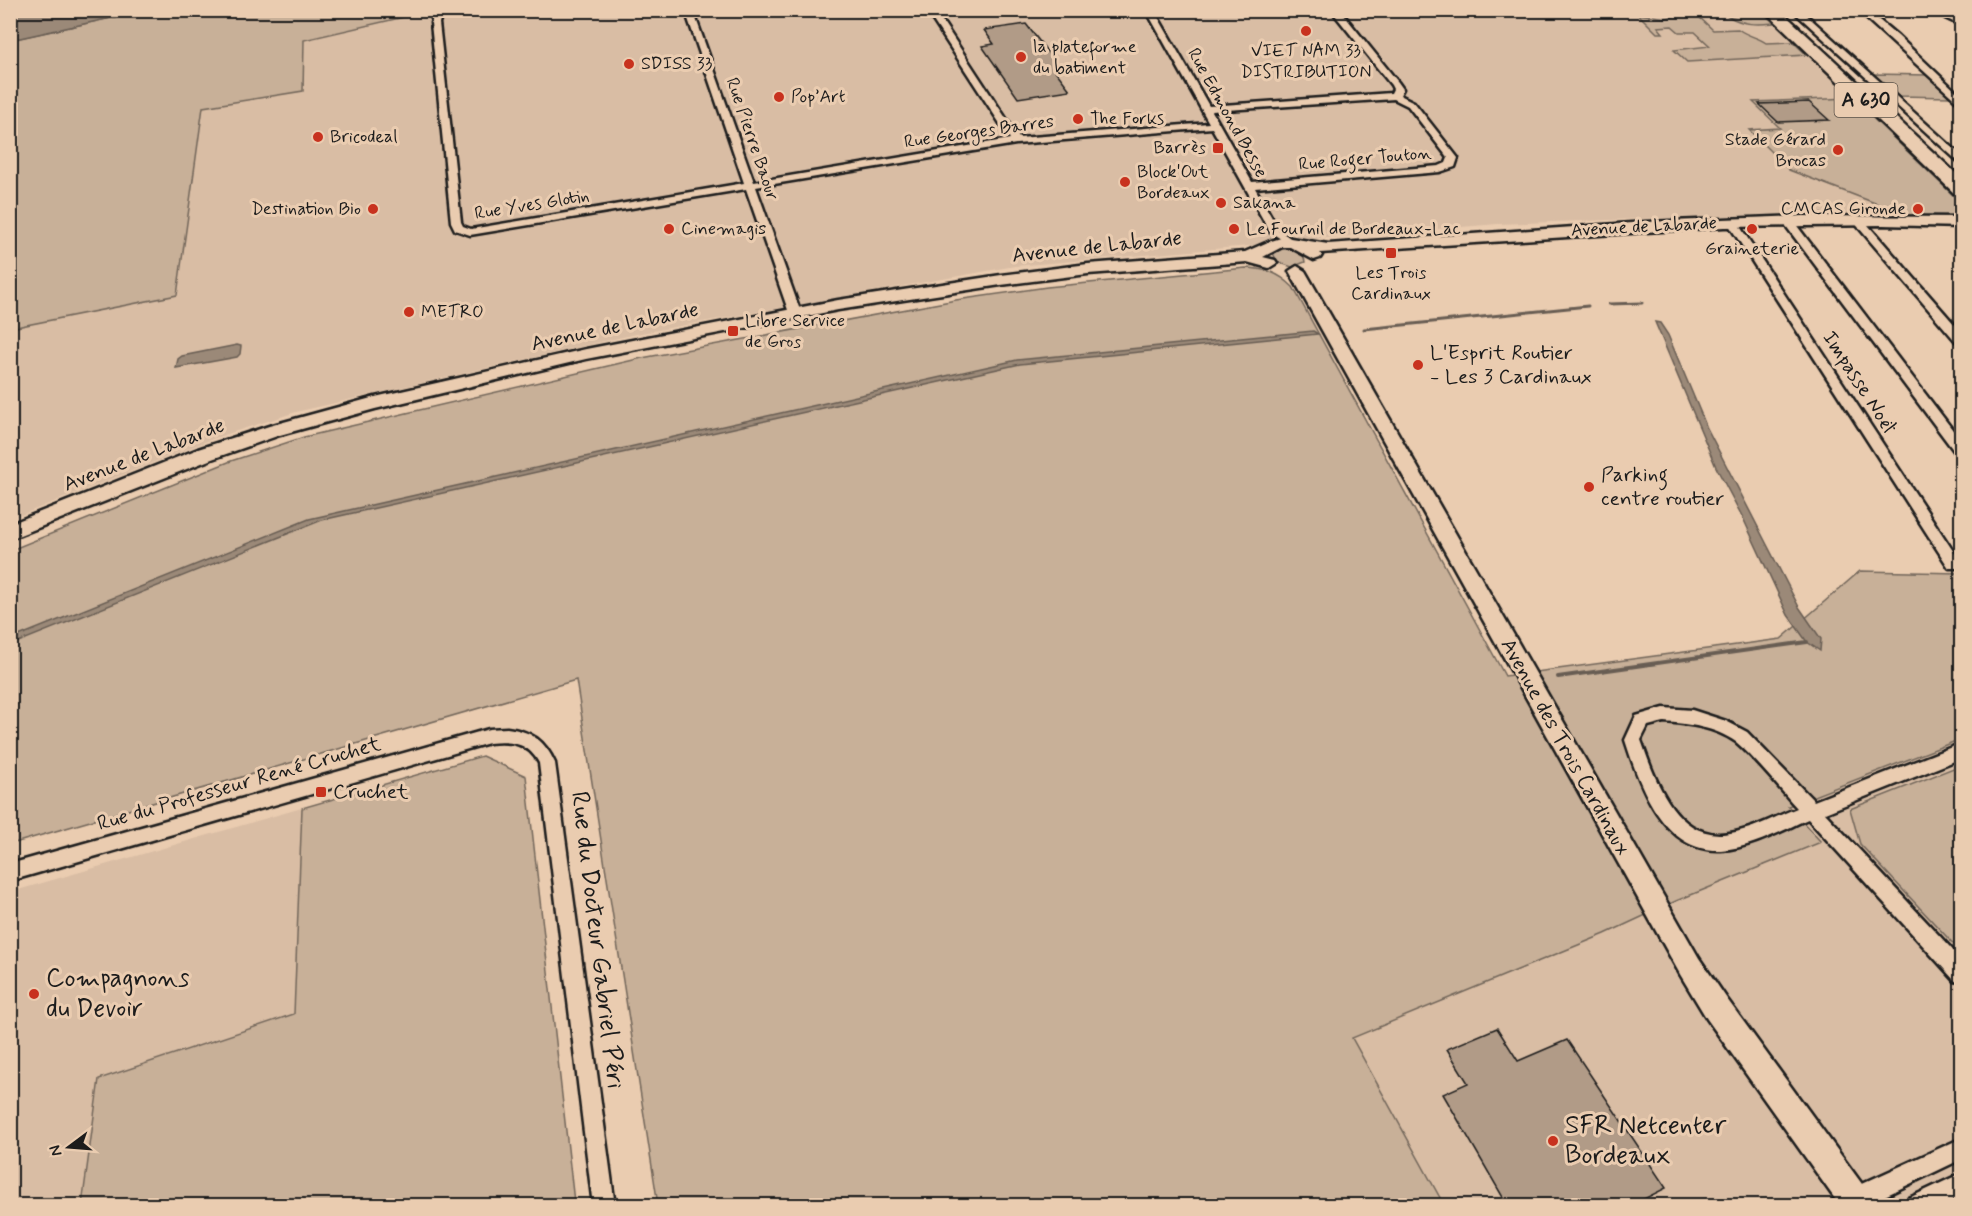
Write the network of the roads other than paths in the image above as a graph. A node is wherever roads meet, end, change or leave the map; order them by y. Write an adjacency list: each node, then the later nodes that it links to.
1 (450, 10): 20 (street, Rue Yves Glotin)
2 (689, 10): 20 (street, Rue Pierre Baour)
3 (930, 10): 16 (street)
4 (1150, 10): 14 (street, Rue Edmond Besse)
5 (1335, 10): 12 (street)
6 (1771, 10): 21 (highway, A 630)
7 (1781, 10): 18 (highway, A 630)
8 (1796, 10): 17 (street)
9 (1861, 10): 13 (street)
10 (1952, 10): 11 (street)
11 (1962, 24)
12 (1395, 96): 14 (street); 19 (street, Rue Roger Touton)
13 (1962, 103)
14 (1205, 109): 15 (street, Rue Edmond Besse)
15 (1214, 125): 16 (street, Rue Georges Barres); 19 (street, Rue Edmond Besse)
16 (1016, 141): 20 (street, Rue Georges Barres)
17 (1962, 162)
18 (1962, 178)
19 (1249, 185): 27 (street, Rue Edmond Besse)
20 (751, 186): 30 (street, Rue Pierre Baour)
21 (1962, 190)
22 (1857, 219): 23 (main road, Avenue de Labarde); 25 (main road, Avenue de Labarde); 31 (street)
23 (1787, 220): 24 (main road, Avenue de Labarde); 32 (street)
24 (1732, 222): 28 (main road, Avenue de Labarde); 34 (street, Impasse Noël)
25 (1962, 222)
26 (1298, 245): 27 (main road, Avenue de Labarde); 28 (main road, Avenue de Labarde); 29 (main road, Avenue des Trois Cardinaux)
27 (1272, 247): 29 (main road, Avenue de Labarde); 30 (main road, Avenue de Labarde)
28 (1328, 249): 29 (main road)
29 (1306, 265): 42 (main road, Avenue des Trois Cardinaux)
30 (795, 313): 33 (main road, Avenue de Labarde)
31 (1962, 341)
32 (1962, 452)
33 (10, 532)
34 (1953, 564)
35 (479, 739): 38 (street, Rue du Professeur René Cruchet); 43 (street, Rue du Docteur Gabriel Péri)
36 (1962, 750): 37 (street)
37 (1811, 810): 37 (street); 39 (street)
38 (10, 873)
39 (1962, 974)
40 (1962, 1148): 42 (street)
41 (1962, 1183): 44 (street)
42 (1856, 1202)
43 (604, 1206)
44 (1917, 1206)

